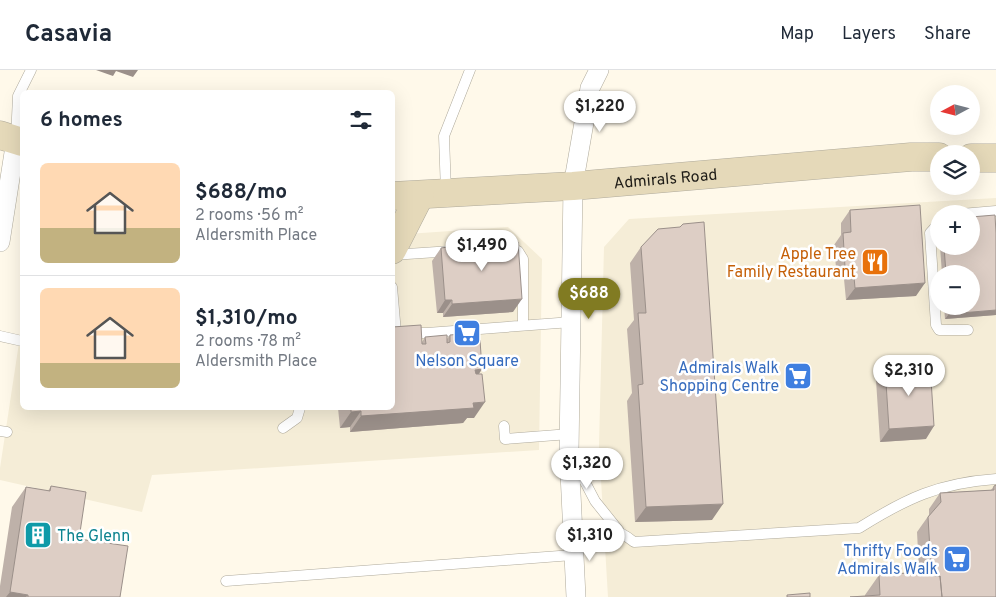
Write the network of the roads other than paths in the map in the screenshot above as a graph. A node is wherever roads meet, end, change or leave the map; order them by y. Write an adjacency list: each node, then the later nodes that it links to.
1 (31, 70): 4 (lane)
2 (470, 70): 11 (lane)
3 (599, 70): 10 (street)
4 (21, 90)
5 (20, 92): 6 (lane)
6 (13, 139): 16 (street)
7 (930, 157): 10 (main road, Admirals Road)
8 (980, 158): 9 (main road)
9 (996, 158)
10 (573, 186): 11 (main road, Admirals Road); 22 (street)
11 (446, 193): 12 (main road, Admirals Road)
12 (420, 195): 13 (main road, Admirals Road); 17 (main road)
13 (395, 196)
14 (996, 211): 15 (lane)
15 (980, 212)
16 (0, 242)
17 (395, 244)
18 (501, 247): 23 (lane)
19 (462, 250): 20 (lane)
20 (395, 255)
21 (931, 255): 24 (lane)
22 (572, 322): 23 (lane); 31 (street)
23 (523, 325): 25 (lane)
24 (968, 330)
25 (395, 333)
26 (0, 336): 27 (lane)
27 (20, 341)
28 (299, 410): 30 (lane)
29 (504, 426): 31 (lane)
30 (283, 428)
31 (570, 443): 33 (street); 34 (lane)
32 (996, 479): 34 (lane)
33 (571, 529): 34 (lane); 35 (street)
34 (619, 532)
35 (573, 555): 36 (lane); 37 (street)
36 (226, 581)
37 (576, 597)

